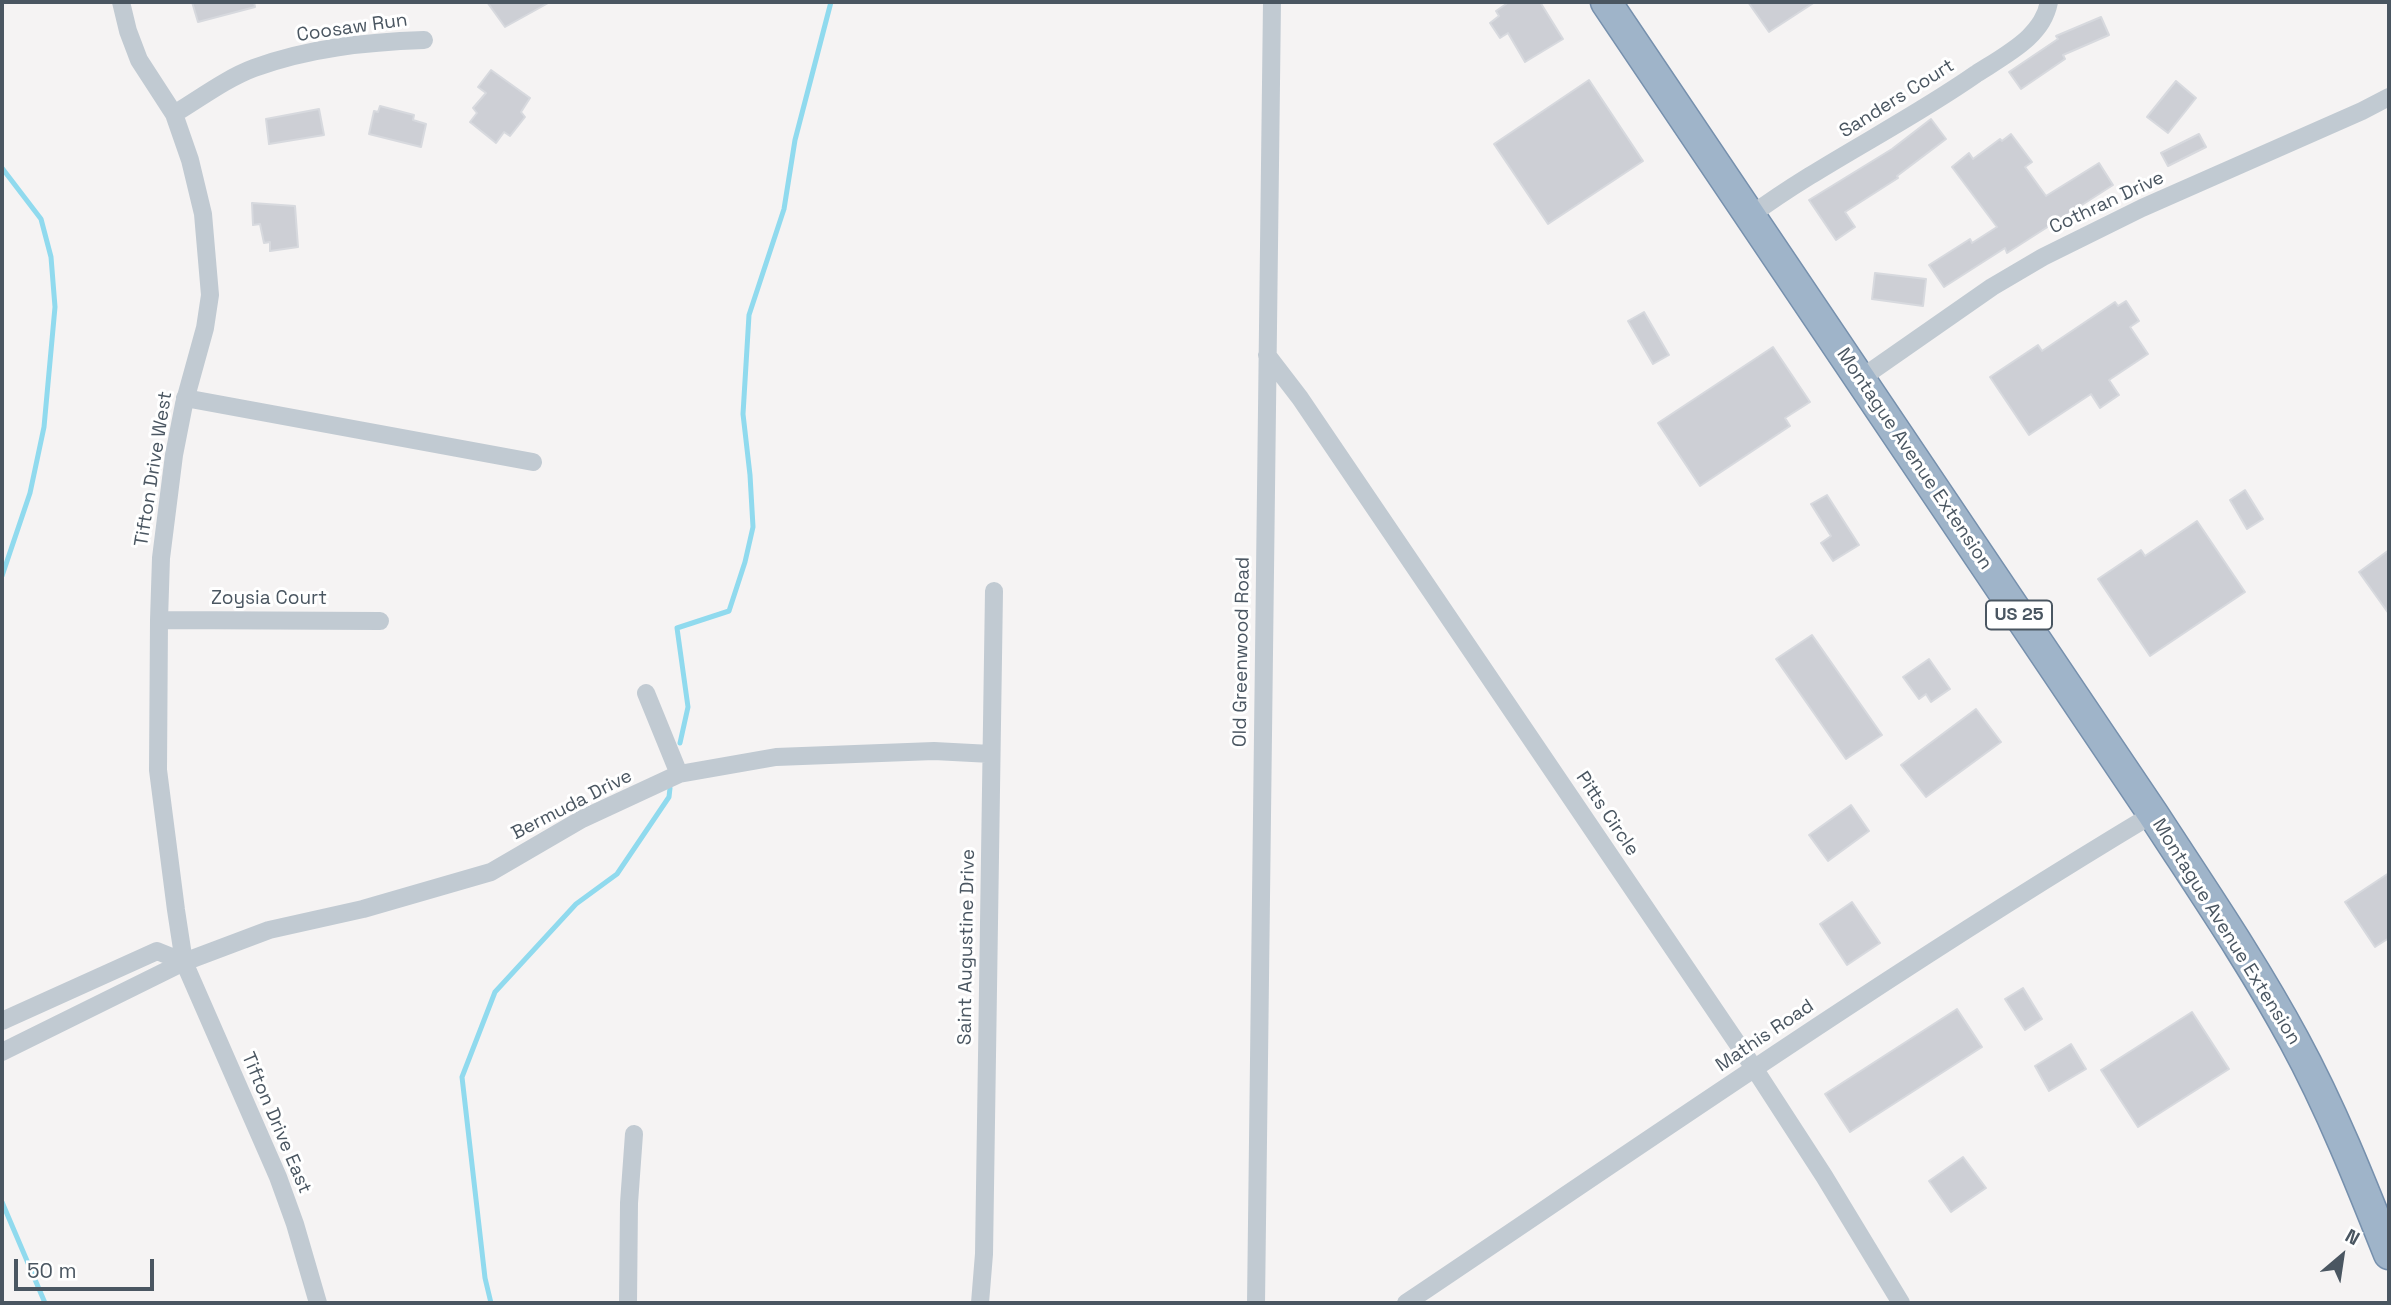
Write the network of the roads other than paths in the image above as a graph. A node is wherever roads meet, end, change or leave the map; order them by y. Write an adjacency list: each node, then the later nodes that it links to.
1 (121, 2): 7 (street, Tifton Drive West)
2 (1272, 2): 9 (street, Old Greenwood Road)
3 (1606, 2): 8 (highway, Montague Avenue Extension / US 25)
4 (2049, 2): 8 (street, Sanders Court)
5 (424, 40): 7 (street, Coosaw Run)
6 (2389, 97): 10 (street, Cothran Drive)
7 (174, 114): 11 (street, Tifton Drive West)
8 (1750, 216): 10 (highway, Montague Avenue Extension / US 25)
9 (1268, 355): 23 (street, Pitts Circle); 29 (street, Old Greenwood Road)
10 (1860, 379): 19 (highway, Montague Avenue Extension / US 25)
11 (185, 398): 12 (street); 14 (street, Tifton Drive West)
12 (533, 462)
13 (994, 591): 17 (street, Saint Augustine Drive)
14 (159, 620): 15 (street, Zoysia Court); 20 (street, Tifton Drive West)
15 (380, 621)
16 (646, 692): 18 (street)
17 (991, 754): 18 (street, Bermuda Drive); 28 (street, Saint Augustine Drive)
18 (679, 774): 20 (street, Bermuda Drive)
19 (2153, 814): 23 (street, Mathis Road); 25 (highway, Montague Avenue Extension / US 25)
20 (184, 962): 21 (street); 22 (street, Bermuda Drive); 26 (street, Tifton Drive East)
21 (2, 1021)
22 (2, 1052)
23 (1754, 1068): 30 (street, Mathis Road); 31 (street, Pitts Circle)
24 (635, 1134): 27 (street)
25 (2388, 1246)
26 (318, 1303)
27 (628, 1303)
28 (980, 1303)
29 (1256, 1303)
30 (1406, 1303)
31 (1901, 1303)

